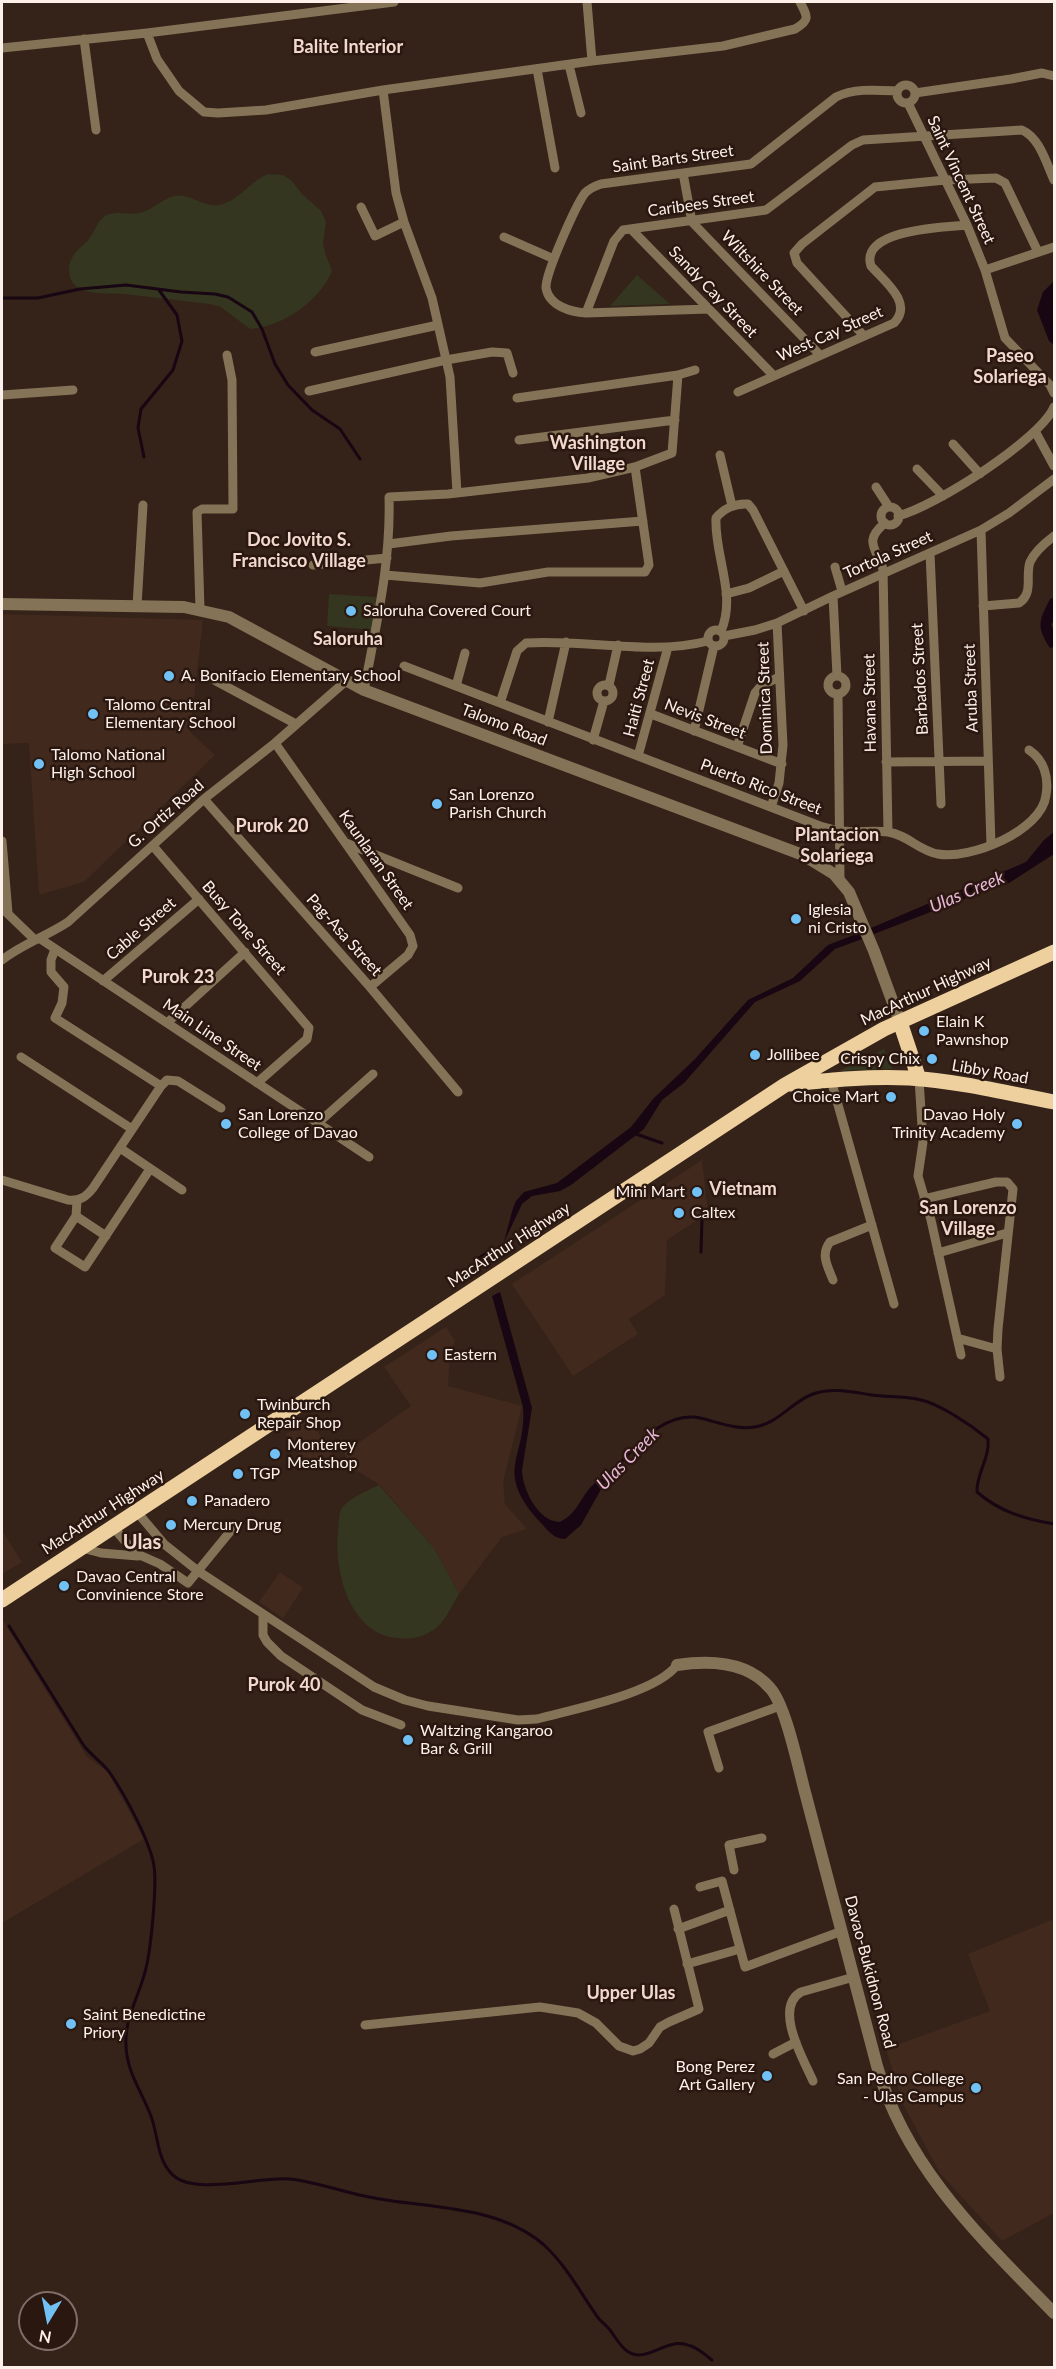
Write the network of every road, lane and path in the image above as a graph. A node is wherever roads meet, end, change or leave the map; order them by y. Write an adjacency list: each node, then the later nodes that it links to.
1 (394, 2): 4 (street)
2 (587, 2): 7 (street)
3 (800, 2): 7 (street)
4 (147, 33): 5 (street); 11 (street)
5 (84, 39): 6 (street); 16 (street)
6 (2, 48)
7 (592, 61): 8 (street)
8 (569, 64): 9 (street); 15 (street)
9 (537, 69): 11 (street); 18 (street)
10 (1054, 76): 13 (street)
11 (383, 90): 23 (street)
12 (897, 91): 13 (street); 14 (street); 19 (street, Saint Barts Street)
13 (915, 93): 14 (street)
14 (908, 103): 17 (street, Saint Vincent Street)
15 (582, 113)
16 (96, 130)
17 (924, 136): 20 (street, Saint Vincent Street); 21 (street, Caribees Street); 24 (street, Caribees Street)
18 (555, 168)
19 (683, 173): 24 (street); 30 (street, Saint Barts Street)
20 (945, 180): 25 (street, Saint Vincent Street); 29 (street); 35 (street)
21 (1054, 180)
22 (361, 207): 23 (street)
23 (404, 222): 34 (street)
24 (692, 222): 26 (street, Caribees Street); 38 (street, Wiltshire Street)
25 (967, 225): 31 (street, Saint Vincent Street); 35 (street, West Cay Street)
26 (631, 229): 32 (street, Sandy Cay Street); 33 (street, Caribees Street)
27 (504, 237): 30 (street)
28 (1054, 247): 29 (street)
29 (1038, 252): 31 (street)
30 (554, 259): 33 (street, Saint Barts Street)
31 (985, 270): 47 (street, Saint Vincent Street)
32 (709, 309): 33 (street); 43 (street, Sandy Cay Street)
33 (586, 313)
34 (438, 326): 36 (street); 39 (street)
35 (864, 336): 38 (street, West Cay Street)
36 (315, 352)
37 (227, 355): 86 (street)
38 (820, 355): 43 (street, West Cay Street)
39 (446, 360): 41 (street); 45 (street); 62 (street)
40 (695, 370): 42 (street)
41 (513, 373)
42 (678, 375): 49 (street); 51 (street)
43 (774, 375): 46 (street, West Cay Street)
44 (73, 390): 48 (street)
45 (309, 391)
46 (738, 392)
47 (1054, 393)
48 (2, 395)
49 (517, 398)
50 (1054, 407): 52 (street)
51 (675, 420): 53 (street); 57 (street)
52 (1035, 431): 56 (street); 59 (street)
53 (519, 440)
54 (953, 444): 59 (street)
55 (720, 455): 65 (street)
56 (1054, 465)
57 (635, 467): 62 (street); 68 (street)
58 (917, 469): 63 (street)
59 (980, 474): 63 (street)
60 (1054, 479): 70 (street, Tortola Street)
61 (876, 487): 66 (street)
62 (458, 492): 72 (street)
63 (943, 496): 67 (street)
64 (143, 505): 84 (street)
65 (732, 506): 77 (street); 81 (street)
66 (889, 507): 67 (street); 69 (street)
67 (898, 516): 69 (street)
68 (643, 521): 72 (street); 79 (street)
69 (885, 523): 78 (street)
70 (981, 530): 73 (street, Tortola Street); 85 (street, Aruba Street)
71 (1054, 536): 85 (street)
72 (388, 544): 74 (street)
73 (930, 553): 78 (street, Tortola Street); 111 (street, Barbados Street)
74 (387, 558): 75 (street); 79 (street)
75 (313, 565)
76 (835, 567): 80 (street)
77 (784, 571): 81 (street); 87 (street)
78 (883, 574): 80 (street, Tortola Street); 113 (street, Havana Street)
79 (385, 575): 100 (street)
80 (842, 591): 82 (street, Tortola Street)
81 (726, 594): 89 (street)
82 (832, 596): 87 (street, Tortola Street); 118 (street)
83 (2, 604): 84 (street, Talomo Road)
84 (137, 606): 86 (street, Talomo Road)
85 (983, 606): 112 (street, Aruba Street)
86 (200, 609): 98 (street, Talomo Road)
87 (804, 611): 88 (street, Tortola Street)
88 (777, 623): 89 (street, Tortola Street); 96 (street, Dominica Street)
89 (722, 634): 91 (street); 91 (street)
90 (566, 642): 92 (street); 101 (street); 103 (street)
91 (711, 643): 93 (street); 105 (street)
92 (618, 645): 93 (street); 106 (street)
93 (668, 647): 102 (street, Haiti Street)
94 (465, 653): 99 (street)
95 (404, 666): 99 (street, Puerto Rico Street)
96 (779, 677): 108 (street); 114 (street, Dominica Street)
97 (216, 681): 104 (street)
98 (346, 681): 100 (street, Talomo Road); 104 (street, G. Ortiz Road)
99 (456, 686): 101 (street, Puerto Rico Street)
100 (364, 690): 124 (street, Talomo Road)
101 (500, 703): 103 (street, Puerto Rico Street)
102 (651, 714): 105 (street, Nevis Street); 110 (street, Haiti Street)
103 (548, 722): 106 (street, Puerto Rico Street)
104 (296, 724): 107 (street, G. Ortiz Road)
105 (694, 730): 108 (street, Nevis Street)
106 (593, 740): 110 (street, Puerto Rico Street)
107 (275, 743): 115 (street, G. Ortiz Road); 121 (street, Kaunlaran Street)
108 (737, 747): 114 (street, Nevis Street)
109 (1029, 750): 122 (street, Puerto Rico Street)
110 (638, 756): 117 (street, Puerto Rico Street)
111 (939, 761): 112 (street); 113 (street); 116 (street, Barbados Street)
112 (988, 761): 122 (street, Aruba Street)
113 (886, 762): 119 (street, Havana Street)
114 (782, 764): 117 (street, Dominica Street)
115 (204, 799): 123 (street, G. Ortiz Road); 134 (street, Pag-Asa Street)
116 (941, 804)
117 (771, 807): 118 (street, Puerto Rico Street)
118 (841, 831): 119 (street, Puerto Rico Street); 124 (street)
119 (888, 832): 122 (street, Puerto Rico Street)
120 (2, 841): 127 (street)
121 (346, 843): 125 (street); 134 (street, Kaunlaran Street)
122 (991, 845)
123 (153, 846): 126 (street, Busy Tone Street); 128 (street, G. Ortiz Road)
124 (840, 880): 135 (street, Talomo Road)
125 (458, 888)
126 (199, 899): 130 (street, Busy Tone Street); 133 (street, Cable Street)
127 (5, 911): 128 (street, Main Line Street)
128 (37, 939): 129 (street, Main Line Street); 132 (street, G. Ortiz Road)
129 (55, 949): 133 (street, Main Line Street); 143 (street)
130 (245, 952): 136 (street); 141 (street, Busy Tone Street)
131 (1054, 952): 135 (highway, MacArthur Highway)
132 (2, 960)
133 (104, 981): 136 (street, Main Line Street)
134 (370, 987): 144 (street, Pag-Asa Street)
135 (900, 1022): 139 (highway); 142 (highway, MacArthur Highway)
136 (167, 1023): 141 (street, Main Line Street)
137 (21, 1057): 148 (street)
138 (373, 1074): 147 (street)
139 (919, 1079): 140 (highway, Libby Road); 145 (highway, Libby Road); 154 (street)
140 (831, 1080): 142 (highway, Libby Road); 157 (street)
141 (257, 1083): 147 (street, Main Line Street)
142 (785, 1085): 167 (highway, MacArthur Highway)
143 (160, 1086): 146 (street); 148 (street)
144 (458, 1092)
145 (1054, 1102)
146 (222, 1108)
147 (318, 1123): 150 (street, Main Line Street)
148 (132, 1130): 149 (street)
149 (120, 1148): 151 (street); 155 (street)
150 (369, 1157)
151 (150, 1169): 153 (street); 159 (street)
152 (2, 1180): 155 (street)
153 (182, 1190)
154 (924, 1198): 158 (street); 160 (street)
155 (77, 1201): 156 (street)
156 (76, 1216): 159 (street); 159 (street)
157 (872, 1225): 161 (street); 162 (street)
158 (1007, 1233): 160 (street); 164 (street)
159 (106, 1236)
160 (938, 1253): 163 (street)
161 (833, 1280)
162 (894, 1304)
163 (957, 1338): 164 (street); 165 (street)
164 (997, 1349): 166 (street)
165 (961, 1355)
166 (1000, 1377)
167 (137, 1512): 168 (highway, MacArthur Highway); 172 (street)
168 (114, 1528): 170 (highway, MacArthur Highway); 171 (street)
169 (233, 1528): 172 (street)
170 (82, 1548): 171 (street); 173 (highway, MacArthur Highway)
171 (142, 1557): 172 (street)
172 (198, 1571): 174 (street)
173 (2, 1600)
174 (263, 1614): 175 (street); 177 (street)
175 (677, 1665): 176 (street, Davao-Bukidnon Road)
176 (780, 1706): 178 (street); 185 (street, Davao-Bukidnon Road)
177 (401, 1725)
178 (719, 1768)
179 (762, 1838): 180 (street)
180 (734, 1870)
181 (700, 1887): 183 (street)
182 (674, 1910): 184 (street)
183 (730, 1910): 184 (street); 186 (street)
184 (678, 1929): 187 (street)
185 (842, 1931): 186 (street); 188 (street, Davao-Bukidnon Road)
186 (740, 1949): 187 (street)
187 (687, 1964): 189 (street)
188 (854, 1977): 190 (street); 193 (street, Davao-Bukidnon Road)
189 (365, 2025)
190 (796, 2042): 191 (street); 192 (street)
191 (773, 2054)
192 (813, 2081)
193 (1054, 2313)

